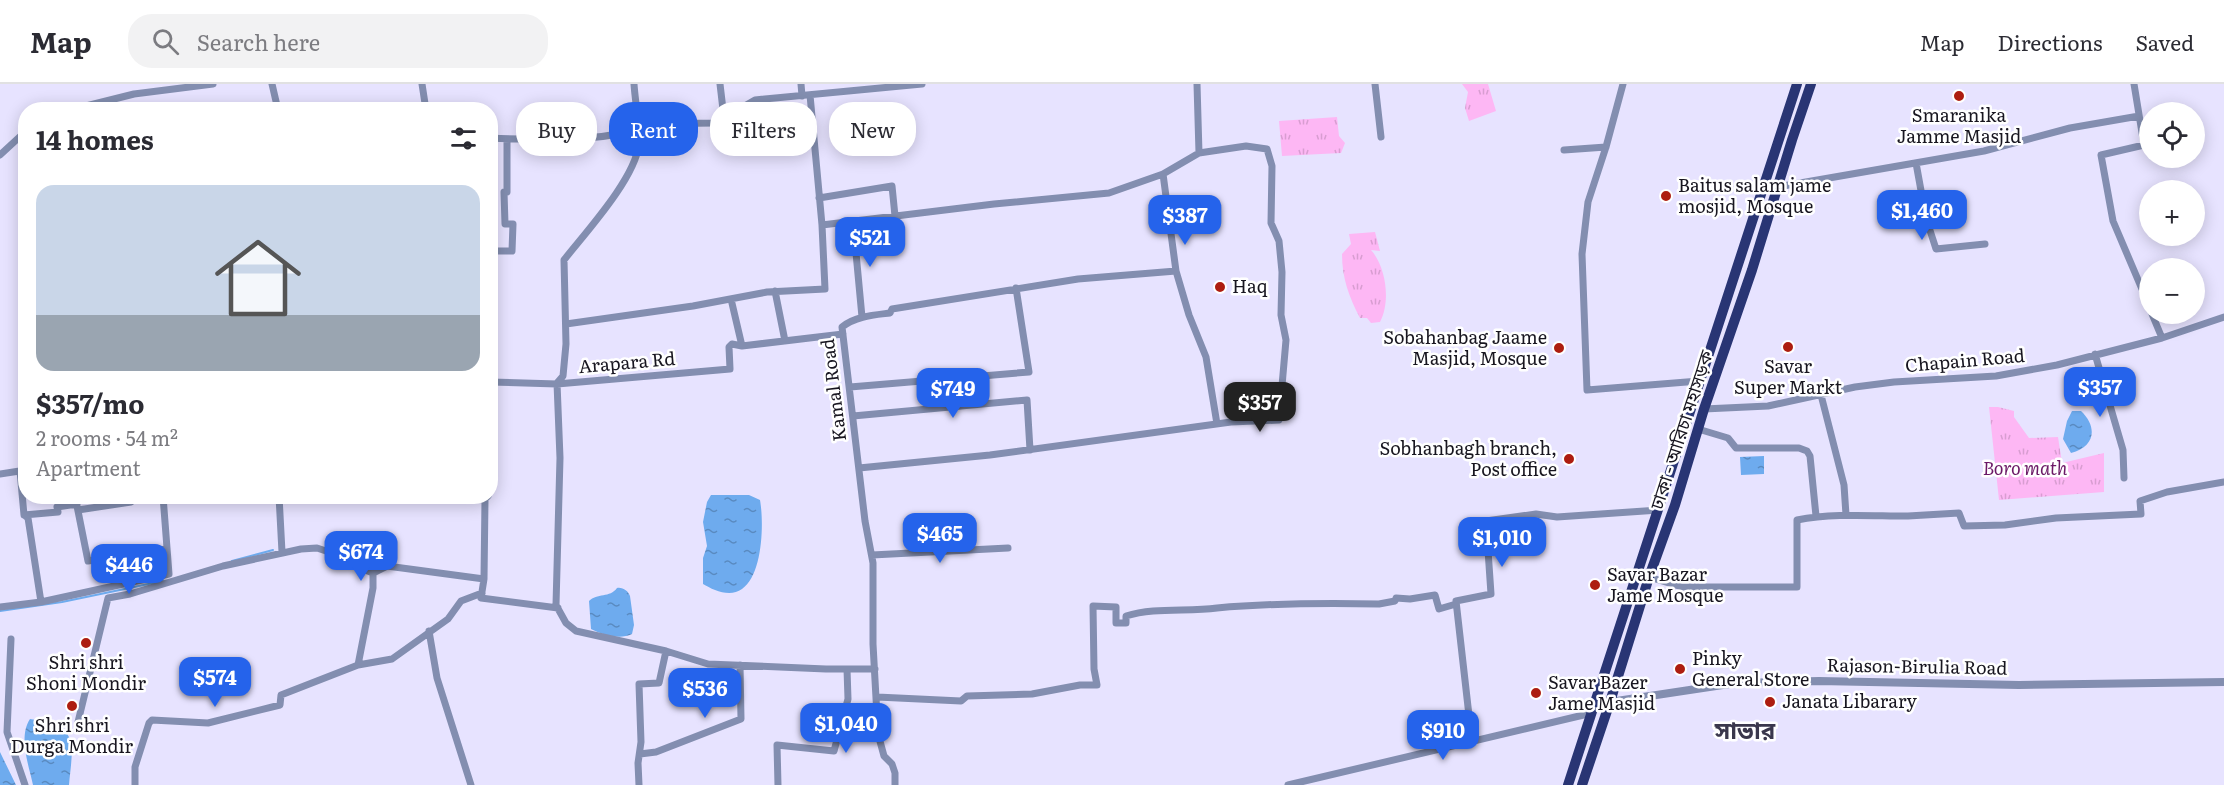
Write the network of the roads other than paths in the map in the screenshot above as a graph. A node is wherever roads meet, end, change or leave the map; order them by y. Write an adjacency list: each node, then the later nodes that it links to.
1 (213, 84): 16 (street)
2 (272, 84): 17 (street)
3 (422, 84): 18 (street)
4 (634, 84): 19 (street)
5 (720, 84): 20 (street)
6 (801, 84): 15 (street)
7 (922, 84): 14 (street)
8 (1197, 84): 31 (street)
9 (1376, 84): 24 (street)
10 (1623, 84): 29 (street)
11 (1797, 84): 57 (highway, ঢাকা - আরিচা মহাসড়ক)
12 (1811, 84): 36 (highway, ঢাকা - আরিচা মহাসড়ক)
13 (2134, 84): 22 (street)
14 (902, 85): 15 (street)
15 (806, 96): 21 (street); 37 (street)
16 (102, 102)
17 (276, 102)
18 (425, 102)
19 (635, 102)
20 (722, 102)
21 (751, 102)
22 (2139, 116): 34 (street)
23 (609, 135): 27 (street)
24 (1381, 137)
25 (18, 138): 32 (street)
26 (498, 138): 27 (street)
27 (507, 139): 42 (street)
28 (2139, 146): 44 (street)
29 (1606, 147): 30 (street); 57 (street)
30 (1564, 150)
31 (1199, 153): 35 (street); 64 (street)
32 (0, 155)
33 (635, 156): 50 (street)
34 (1916, 163): 36 (street); 41 (street)
35 (1163, 174): 38 (street); 43 (street)
36 (1777, 187): 62 (highway, ঢাকা - আরিচা মহাসড়ক)
37 (819, 198): 38 (street); 40 (street)
38 (895, 216): 39 (street)
39 (853, 221): 40 (street); 48 (street)
40 (822, 225): 46 (street)
41 (1985, 244)
42 (498, 251)
43 (1176, 270): 45 (street); 64 (street)
44 (2139, 282)
45 (1016, 288): 48 (street); 60 (street)
46 (775, 291): 47 (street); 54 (street)
47 (731, 299): 50 (street); 55 (street)
48 (862, 317): 52 (street, Kamal Road)
49 (2224, 317): 53 (street, Chapain Road)
50 (566, 324): 59 (street)
51 (2156, 324): 53 (street)
52 (843, 334): 54 (street); 60 (street, Kamal Road)
53 (2162, 338): 56 (street, Chapain Road)
54 (785, 341): 55 (street)
55 (742, 346): 59 (street, Arapara Rd)
56 (2095, 354): 61 (street, Chapain Road); 70 (street)
57 (1700, 381): 77 (highway, ঢাকা - আরিচা মহাসড়ক)
58 (498, 382): 59 (street, Arapara Rd)
59 (557, 384): 92 (street)
60 (850, 387): 63 (street, Kamal Road)
61 (1821, 395): 62 (street, Chapain Road); 79 (street)
62 (1704, 408): 65 (highway, ঢাকা - আরিচা মহাসড়ক)
63 (853, 416): 66 (street); 67 (street, Kamal Road)
64 (1217, 424): 66 (street)
65 (1698, 429): 80 (street); 86 (highway, ঢাকা - আরিচা মহাসড়ক)
66 (1030, 450): 67 (street)
67 (859, 468): 84 (street, Kamal Road)
68 (18, 472): 69 (street)
69 (0, 474)
70 (2124, 478)
71 (2224, 482): 79 (street)
72 (24, 504): 78 (street)
73 (76, 504): 78 (street); 82 (street)
74 (163, 504): 82 (street)
75 (279, 504): 83 (street)
76 (485, 504): 87 (street)
77 (1659, 510): 90 (street); 103 (highway, ঢাকা - আরিচা মহাসড়ক)
78 (24, 515): 89 (street)
79 (1846, 515): 80 (street)
80 (1816, 516): 86 (street)
81 (1008, 548): 84 (street)
82 (166, 549): 89 (street)
83 (282, 552): 85 (street); 104 (street)
84 (872, 555): 99 (street, Kamal Road)
85 (373, 573): 87 (street); 96 (street)
86 (1649, 577): 102 (highway, ঢাকা - আরিচা মহাসড়ক)
87 (484, 579): 88 (street)
88 (482, 593): 92 (street); 93 (street)
89 (41, 602): 91 (street)
90 (1456, 604): 101 (street); 105 (street)
91 (0, 607)
92 (558, 608): 95 (street)
93 (429, 631): 96 (street); 109 (street)
94 (11, 639): 107 (street)
95 (666, 651): 97 (street); 106 (street)
96 (358, 665): 108 (street)
97 (740, 665): 98 (street); 106 (street)
98 (847, 669): 99 (street); 111 (street)
99 (875, 669): 101 (street, Kamal Road)
100 (2224, 682): 102 (street, Rajason-Birulia Road)
101 (877, 698): 112 (street, Kamal Road)
102 (1610, 702): 115 (highway, ঢাকা - আরিচা মহাসড়ক)
103 (1592, 713): 105 (street); 114 (highway, ঢাকা - আরিচা মহাসড়ক)
104 (78, 722)
105 (1472, 742): 113 (street)
106 (639, 754): 110 (street)
107 (25, 785)
108 (135, 785)
109 (471, 785)
110 (639, 785)
111 (778, 785)
112 (896, 785)
113 (1288, 785)
114 (1568, 785)
115 (1582, 785)

